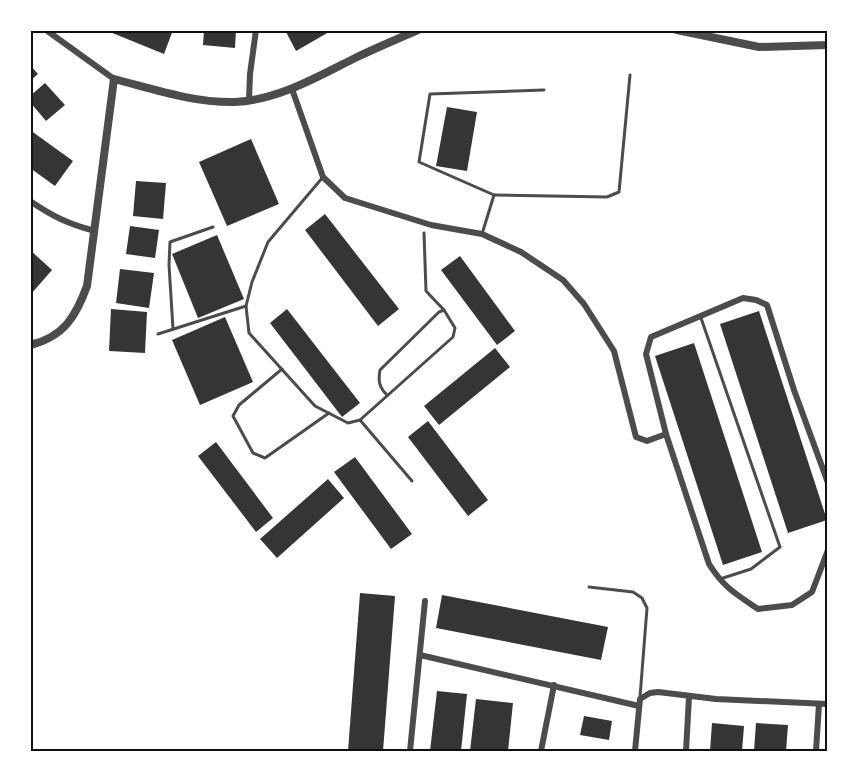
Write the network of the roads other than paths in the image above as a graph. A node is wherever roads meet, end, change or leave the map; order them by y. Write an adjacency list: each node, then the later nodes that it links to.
1 (46, 30): 7 (street)
2 (256, 30): 10 (street)
3 (418, 30): 8 (street)
4 (676, 30): 5 (street)
5 (828, 45)
6 (630, 75): 12 (lane)
7 (114, 79): 10 (street); 15 (street)
8 (292, 89): 10 (street); 11 (street)
9 (544, 90): 12 (lane)
10 (249, 100)
11 (322, 177): 17 (street); 18 (lane)
12 (494, 195): 17 (lane)
13 (30, 201): 15 (street)
14 (213, 227): 21 (lane)
15 (94, 231): 23 (street)
16 (424, 233): 19 (lane)
17 (482, 234): 28 (street)
18 (246, 306): 21 (lane); 24 (lane)
19 (444, 310): 25 (lane); 25 (lane)
20 (701, 317): 28 (street); 30 (street); 32 (lane)
21 (173, 329): 22 (lane)
22 (158, 334)
23 (30, 345)
24 (282, 369): 26 (lane); 26 (lane)
25 (387, 396): 27 (lane)
26 (329, 413): 27 (lane)
27 (360, 420): 29 (lane)
28 (666, 434): 32 (street)
29 (412, 481)
30 (828, 483)
31 (828, 550): 32 (street)
32 (718, 579)
33 (589, 587): 38 (lane)
34 (425, 601): 35 (street)
35 (420, 655): 36 (street); 41 (street)
36 (554, 685): 38 (street); 42 (street)
37 (689, 697): 38 (street); 39 (street); 44 (street)
38 (639, 702): 43 (street)
39 (819, 704): 40 (street); 45 (street)
40 (828, 704)
41 (410, 751)
42 (541, 751)
43 (634, 751)
44 (686, 751)
45 (816, 751)

